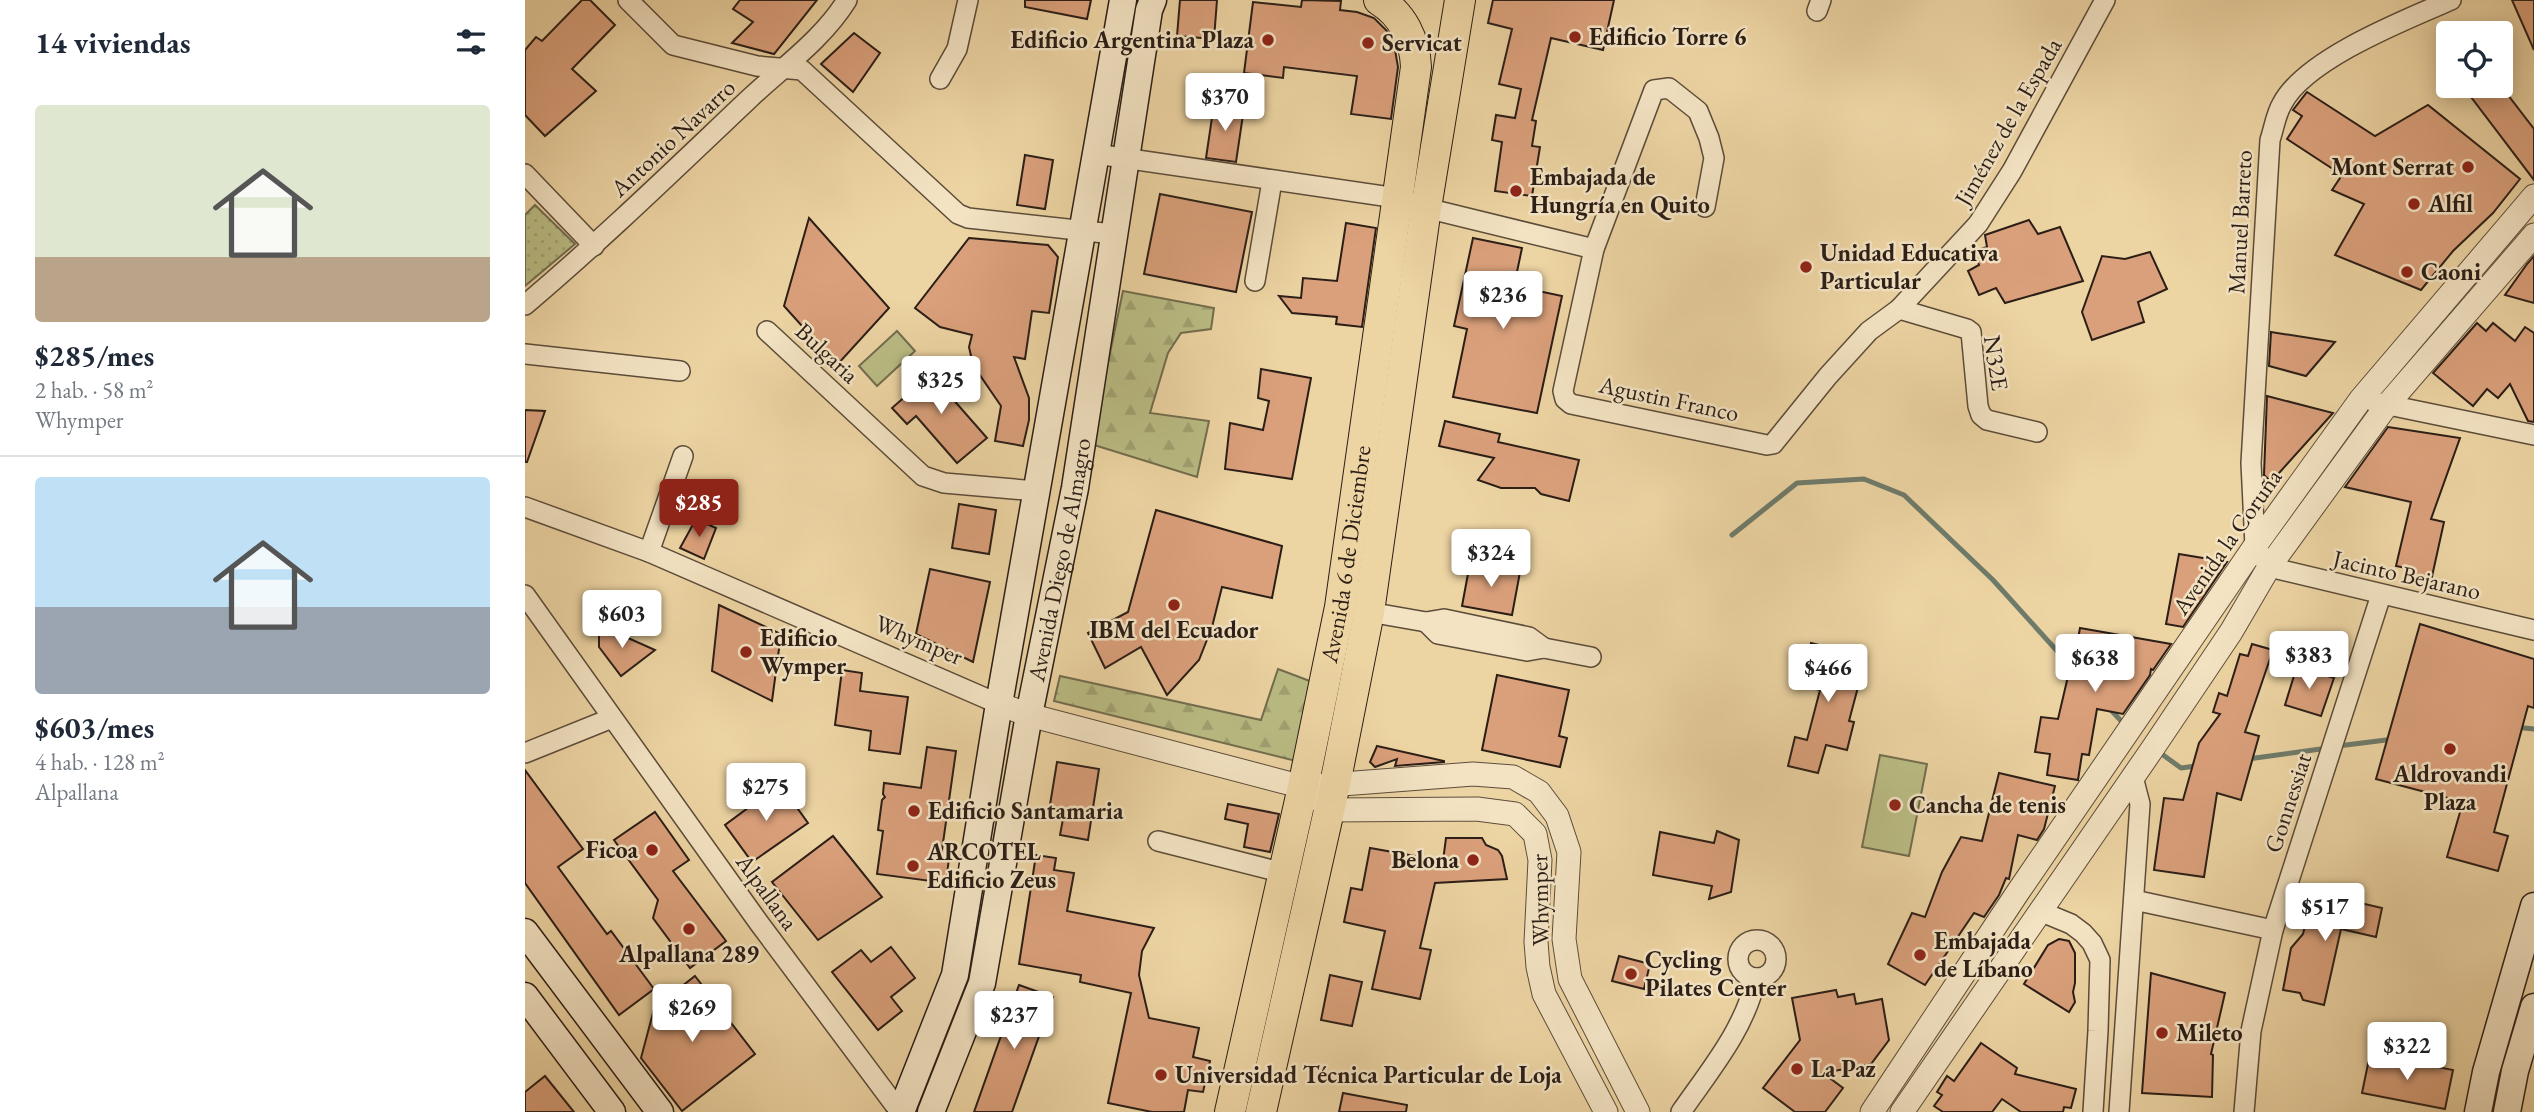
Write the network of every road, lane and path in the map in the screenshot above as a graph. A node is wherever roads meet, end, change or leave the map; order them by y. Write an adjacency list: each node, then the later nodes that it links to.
1 (628, 0): 10 (street)
2 (848, 0): 10 (street, Antonio Navarro)
3 (968, 0): 11 (street)
4 (1123, 0): 12 (main road, Avenida Diego de Almagro)
5 (1153, 0): 13 (main road, Avenida Diego de Almagro)
6 (1379, 0): 17 (main road, Avenida 6 de Diciembre)
7 (1459, 0): 19 (main road, Avenida 6 de Diciembre)
8 (2105, 0): 27 (street, Jiménez de la Espada)
9 (2451, 0): 39 (street, Manuel Barreto)
10 (782, 68): 20 (street); 23 (street, Antonio Navarro)
11 (940, 79)
12 (1096, 154): 13 (street); 20 (main road, Avenida Diego de Almagro)
13 (1125, 158): 15 (street); 21 (main road, Avenida Diego de Almagro)
14 (525, 174): 23 (street)
15 (1272, 181): 17 (street); 25 (street)
16 (2534, 196): 31 (street, Avenida la Coruña)
17 (1397, 198): 19 (street); 52 (main road, Avenida 6 de Diciembre)
18 (1705, 207): 24 (street)
19 (1426, 208): 24 (street); 44 (main road, Avenida 6 de Diciembre)
20 (1081, 230): 21 (street); 37 (main road, Avenida Diego de Almagro)
21 (1113, 234): 48 (main road, Avenida Diego de Almagro)
22 (2534, 235): 32 (street, Avenida la Coruña)
23 (594, 246): 26 (street, Antonio Navarro)
24 (1594, 249): 35 (street, Agustin Franco)
25 (1255, 281)
26 (525, 305)
27 (1899, 309): 33 (street, N32E); 35 (street, Jiménez de la Espada)
28 (767, 331): 37 (street, Bulgaria)
29 (525, 354): 30 (street)
30 (680, 371)
31 (2361, 399): 32 (street); 39 (street, Avenida la Coruña)
32 (2387, 405): 34 (street); 41 (street, Avenida la Coruña)
33 (2037, 432)
34 (2534, 435)
35 (1773, 444)
36 (684, 456): 40 (street)
37 (1037, 491): 47 (main road, Avenida Diego de Almagro)
38 (525, 508): 40 (street, Whymper)
39 (2255, 546): 41 (street); 73 (street, Avenida la Coruña)
40 (649, 552): 47 (street, Whymper)
41 (2269, 567): 43 (street, Jacinto Bejarano); 51 (street, Avenida la Coruña)
42 (525, 595): 49 (street, Alpallana)
43 (2381, 595): 45 (street, Jacinto Bejarano); 59 (street, Gonnessiat)
44 (1369, 612): 46 (street); 53 (main road, Avenida 6 de Diciembre)
45 (2534, 630)
46 (1591, 657)
47 (999, 704): 48 (street, Whymper); 66 (main road, Avenida Diego de Almagro)
48 (1029, 715): 52 (street, Whymper); 67 (main road, Avenida Diego de Almagro)
49 (613, 718): 50 (street); 66 (street, Alpallana)
50 (525, 752)
51 (2133, 777): 56 (street); 58 (street, Avenida la Coruña)
52 (1303, 787): 53 (street, Whymper); 55 (main road, Avenida 6 de Diciembre)
53 (1333, 797): 69 (main road, Avenida 6 de Diciembre); 70 (street, Whymper); 71 (street, Whymper)
54 (1158, 841): 55 (street)
55 (1284, 873): 68 (main road, Avenida 6 de Diciembre)
56 (2134, 900): 59 (street); 76 (street)
57 (2534, 906): 78 (main road)
58 (2042, 912): 74 (street, Avenida la Coruña); 75 (street)
59 (2273, 930): 77 (street, Gonnessiat)
60 (525, 932): 65 (main road)
61 (1756, 978): 72 (street)
62 (525, 996): 64 (main road)
63 (2534, 1007): 79 (main road)
64 (612, 1112)
65 (660, 1112)
66 (900, 1112)
67 (931, 1112)
68 (1230, 1112)
69 (1261, 1112)
70 (1606, 1112)
71 (1638, 1112)
72 (1681, 1112)
73 (1872, 1112)
74 (1902, 1112)
75 (2093, 1112)
76 (2119, 1112)
77 (2244, 1112)
78 (2479, 1112)
79 (2507, 1112)

